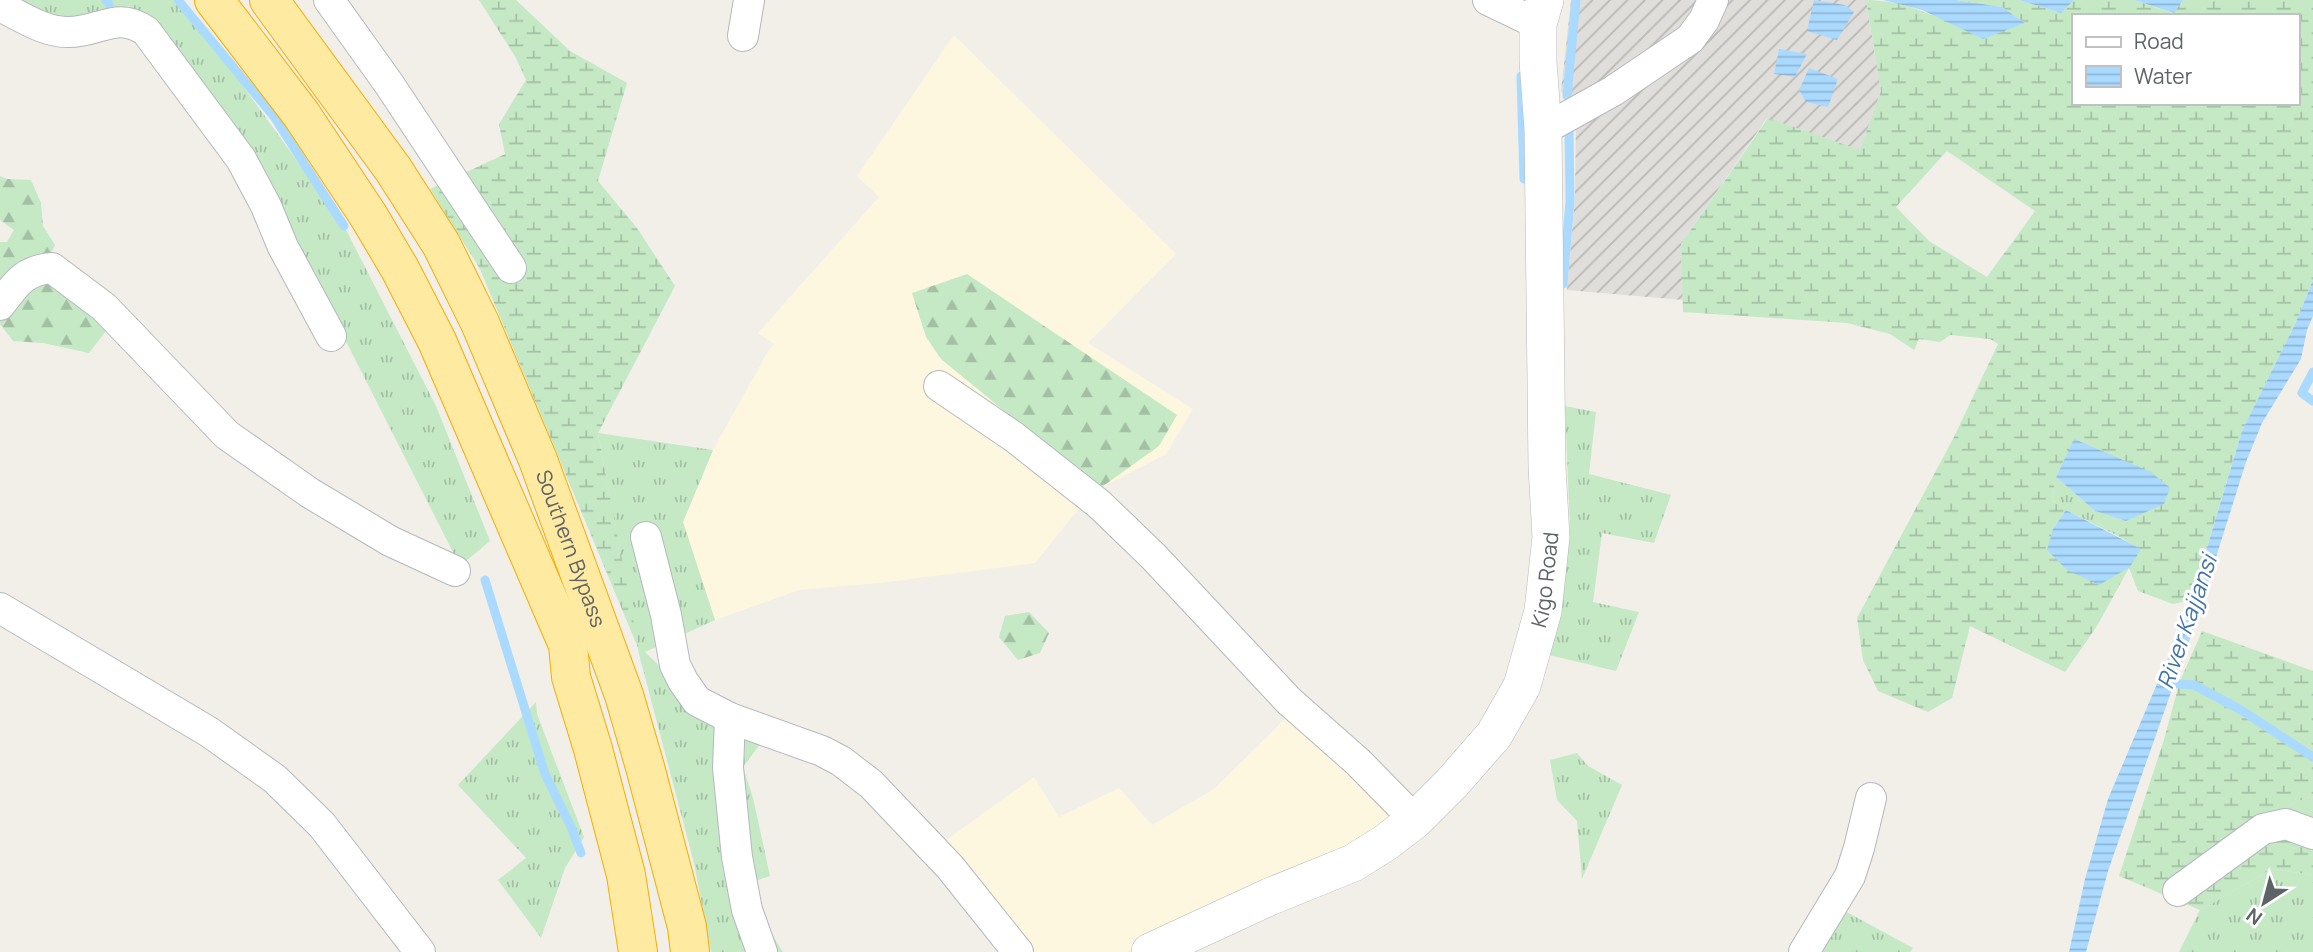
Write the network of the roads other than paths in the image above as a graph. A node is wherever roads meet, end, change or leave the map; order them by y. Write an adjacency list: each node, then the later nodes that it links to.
1 (214, 0): 24 (highway, Southern Bypass)
2 (269, 0): 25 (highway, Southern Bypass)
3 (329, 0): 11 (street)
4 (749, 0): 9 (street)
5 (1488, 0): 8 (street)
6 (1713, 0): 10 (street)
7 (0, 6): 13 (street)
8 (1541, 12): 10 (street, Kigo Road)
9 (743, 36)
10 (1543, 130): 20 (street, Kigo Road)
11 (511, 268)
12 (0, 305): 16 (street)
13 (331, 335)
14 (939, 386): 20 (street)
15 (646, 537): 18 (street)
16 (455, 571)
17 (0, 608): 23 (street)
18 (730, 718): 26 (street); 27 (street)
19 (1871, 797): 29 (street)
20 (1415, 820): 28 (street, Kigo Road)
21 (2313, 834): 22 (street)
22 (2178, 891)
23 (420, 952)
24 (638, 952)
25 (690, 952)
26 (762, 952)
27 (1018, 952)
28 (1150, 952)
29 (1804, 952)

